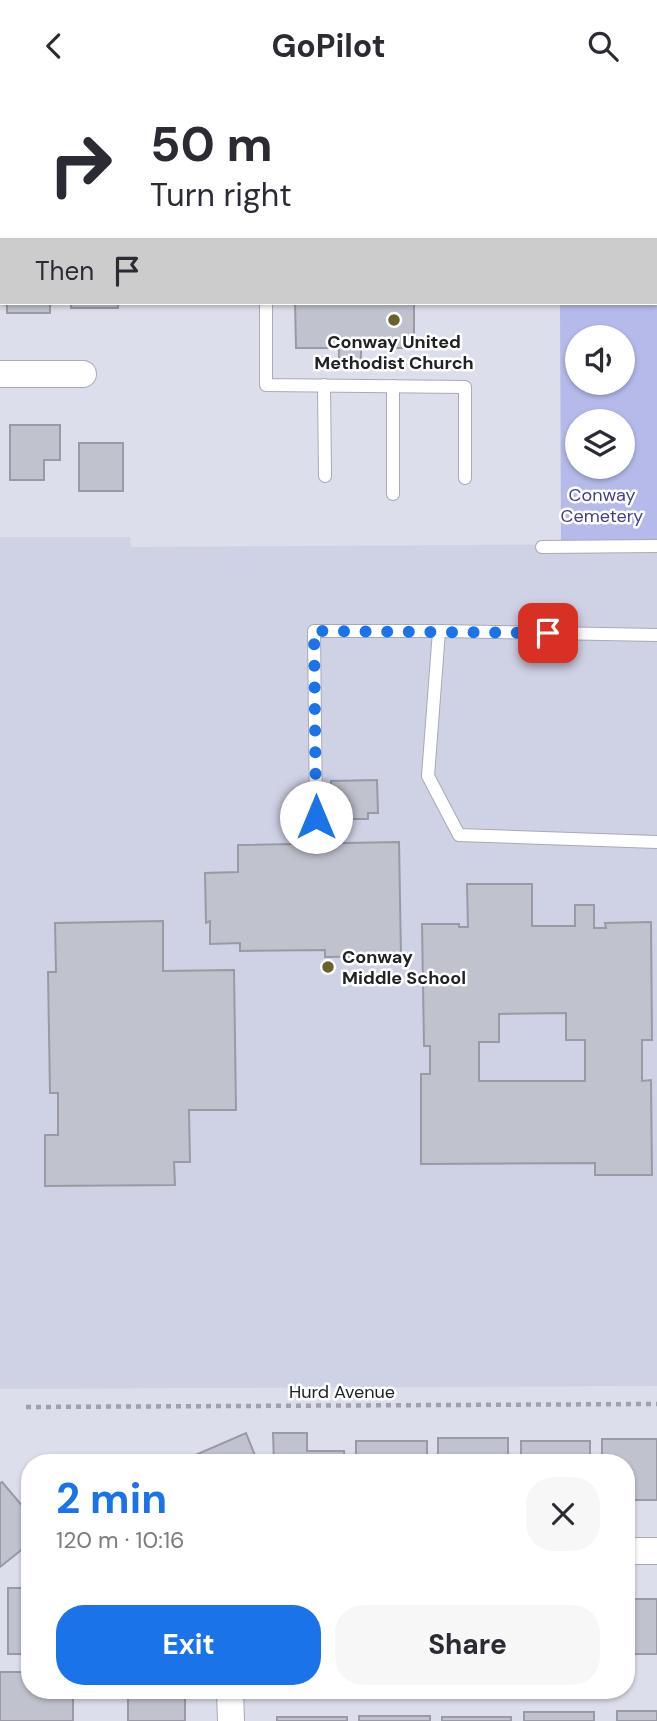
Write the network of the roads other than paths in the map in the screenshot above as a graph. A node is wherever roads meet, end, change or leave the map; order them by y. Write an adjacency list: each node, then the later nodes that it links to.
1 (266, 305): 4 (lane)
2 (0, 374): 3 (street)
3 (83, 374)
4 (324, 385): 5 (lane); 6 (lane)
5 (393, 386): 7 (lane); 8 (lane)
6 (325, 476)
7 (465, 478)
8 (393, 494)
9 (657, 546): 10 (lane)
10 (542, 547)
11 (439, 631): 12 (lane); 13 (lane); 14 (lane)
12 (657, 635)
13 (316, 817)
14 (657, 842)
15 (635, 1551): 16 (street)
16 (657, 1551)
17 (230, 1699): 18 (street)
18 (230, 1721)

